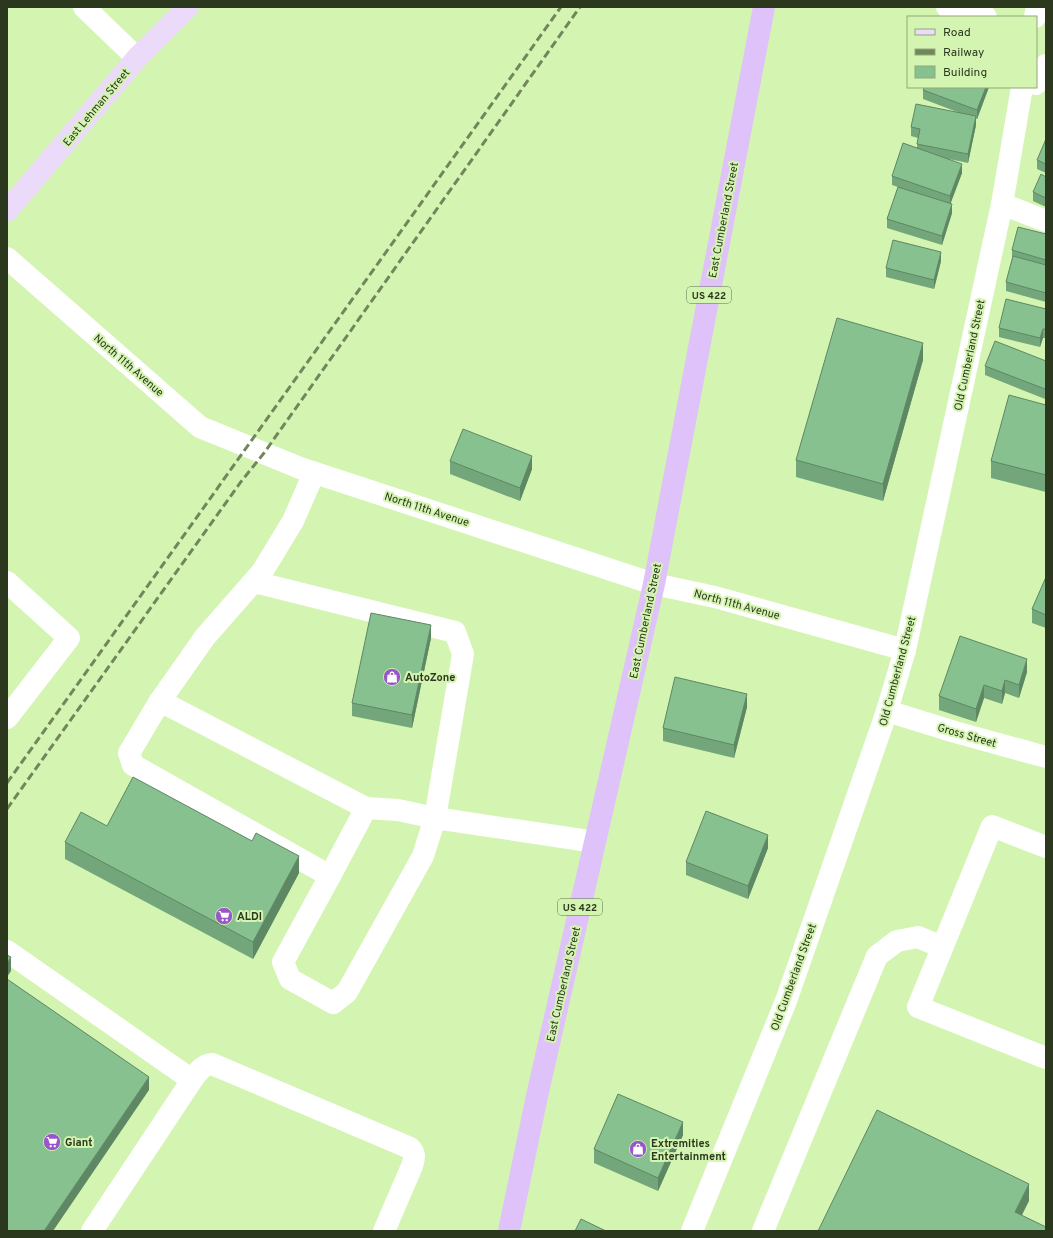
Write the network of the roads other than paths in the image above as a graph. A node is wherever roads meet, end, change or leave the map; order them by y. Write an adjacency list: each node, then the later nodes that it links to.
1 (84, 7): 6 (street)
2 (188, 7): 6 (main road, East Lehman Street)
3 (764, 7): 19 (highway, East Cumberland Street / US 422)
4 (947, 7): 5 (street)
5 (982, 16)
6 (137, 58): 13 (main road, East Lehman Street)
7 (1046, 66): 8 (street)
8 (1037, 82)
9 (1022, 88): 11 (street, Old Cumberland Street)
10 (1034, 88): 11 (street)
11 (1014, 133): 12 (street, Old Cumberland Street)
12 (1002, 204): 14 (street); 20 (street, Old Cumberland Street)
13 (7, 211)
14 (1046, 221)
15 (7, 258): 16 (street, North 11th Avenue)
16 (314, 473): 18 (street); 19 (street, North 11th Avenue)
17 (7, 582): 23 (street)
18 (254, 582): 21 (street); 26 (street)
19 (654, 584): 20 (street, North 11th Avenue); 27 (highway, East Cumberland Street / US 422)
20 (905, 650): 22 (street, Old Cumberland Street)
21 (160, 701): 25 (street); 29 (street)
22 (887, 711): 24 (street, Gross Street); 37 (street, Old Cumberland Street)
23 (7, 718)
24 (1046, 757)
25 (366, 808): 26 (street); 29 (street)
26 (434, 818): 27 (street); 29 (street)
27 (595, 842): 36 (highway, East Cumberland Street / US 422)
28 (1046, 847): 30 (street)
29 (330, 876)
30 (942, 947): 32 (street); 38 (street)
31 (7, 951): 33 (street)
32 (1046, 1058)
33 (192, 1080): 34 (street); 35 (street)
34 (92, 1231)
35 (384, 1231)
36 (509, 1231)
37 (692, 1231)
38 (763, 1231)

